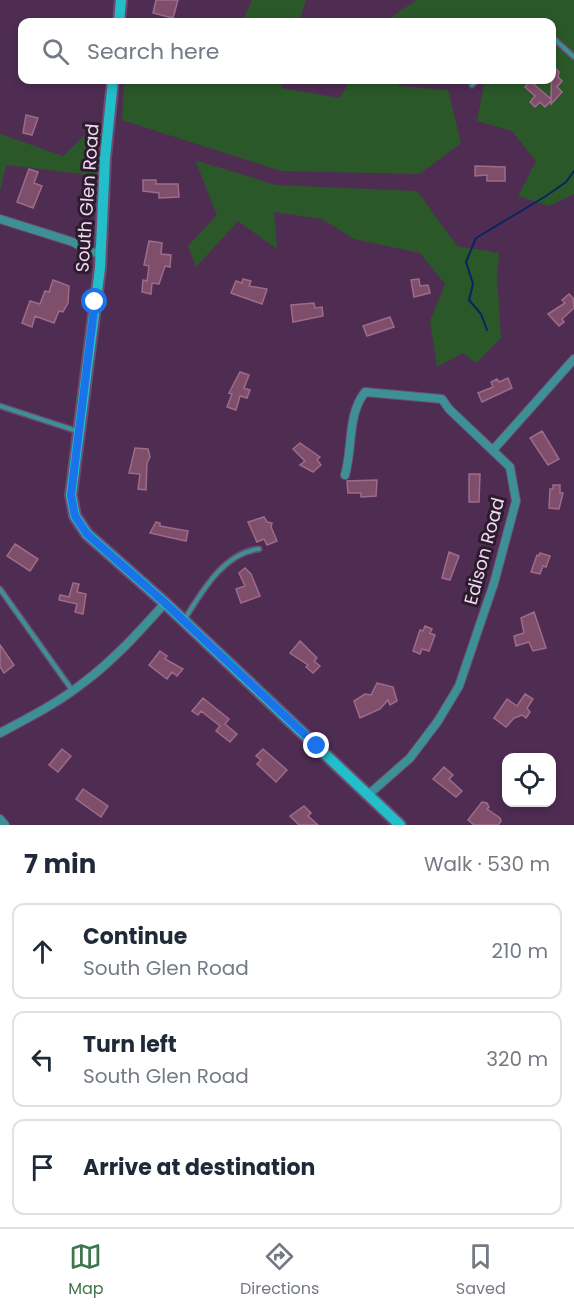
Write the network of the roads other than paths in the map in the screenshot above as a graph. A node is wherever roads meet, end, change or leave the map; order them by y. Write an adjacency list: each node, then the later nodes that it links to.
1 (122, 0): 2 (main road)
2 (120, 18)
3 (556, 41): 4 (lane)
4 (574, 57)
5 (113, 84): 7 (main road, South Glen Road)
6 (0, 219): 7 (street)
7 (100, 253): 10 (main road, South Glen Road)
8 (574, 359): 11 (street)
9 (0, 406): 10 (lane)
10 (80, 432): 15 (main road, South Glen Road)
11 (493, 450): 12 (street, Edison Road); 19 (street, Edison Road)
12 (345, 475)
13 (259, 549): 16 (lane)
14 (0, 589): 17 (lane)
15 (165, 603): 16 (main road, South Glen Road); 17 (street)
16 (184, 621): 19 (main road, South Glen Road)
17 (72, 691): 18 (street)
18 (0, 733)
19 (368, 795): 22 (main road, South Glen Road)
20 (0, 819): 21 (street)
21 (5, 825)
22 (400, 825)

